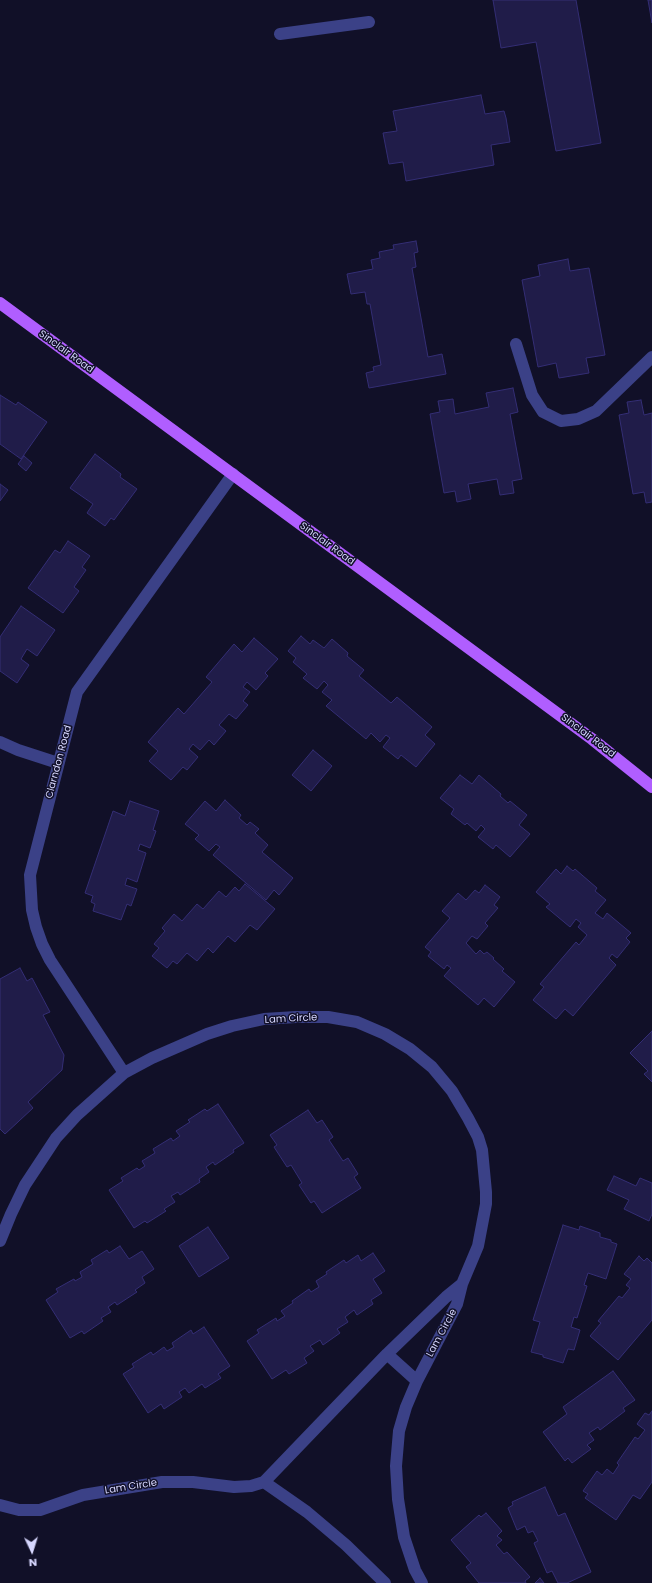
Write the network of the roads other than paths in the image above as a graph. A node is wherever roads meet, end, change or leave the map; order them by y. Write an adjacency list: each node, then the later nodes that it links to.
1 (369, 22): 2 (street)
2 (280, 34)
3 (0, 303): 6 (main road, Sinclair Road)
4 (516, 344): 5 (street)
5 (652, 357)
6 (233, 474): 8 (street, Clarndon Road); 9 (main road, Sinclair Road)
7 (0, 742): 8 (street)
8 (58, 763): 10 (street, Clarndon Road)
9 (652, 787)
10 (124, 1073): 11 (street, Lam Circle); 12 (street, Lam Circle)
11 (0, 1241)
12 (462, 1284): 13 (street, Lam Circle); 14 (street, Lam Circle)
13 (387, 1354): 14 (street); 15 (street, Lam Circle)
14 (417, 1381): 18 (street, Lam Circle)
15 (264, 1482): 16 (street, Lam Circle); 17 (street)
16 (0, 1505)
17 (385, 1583)
18 (422, 1583)

